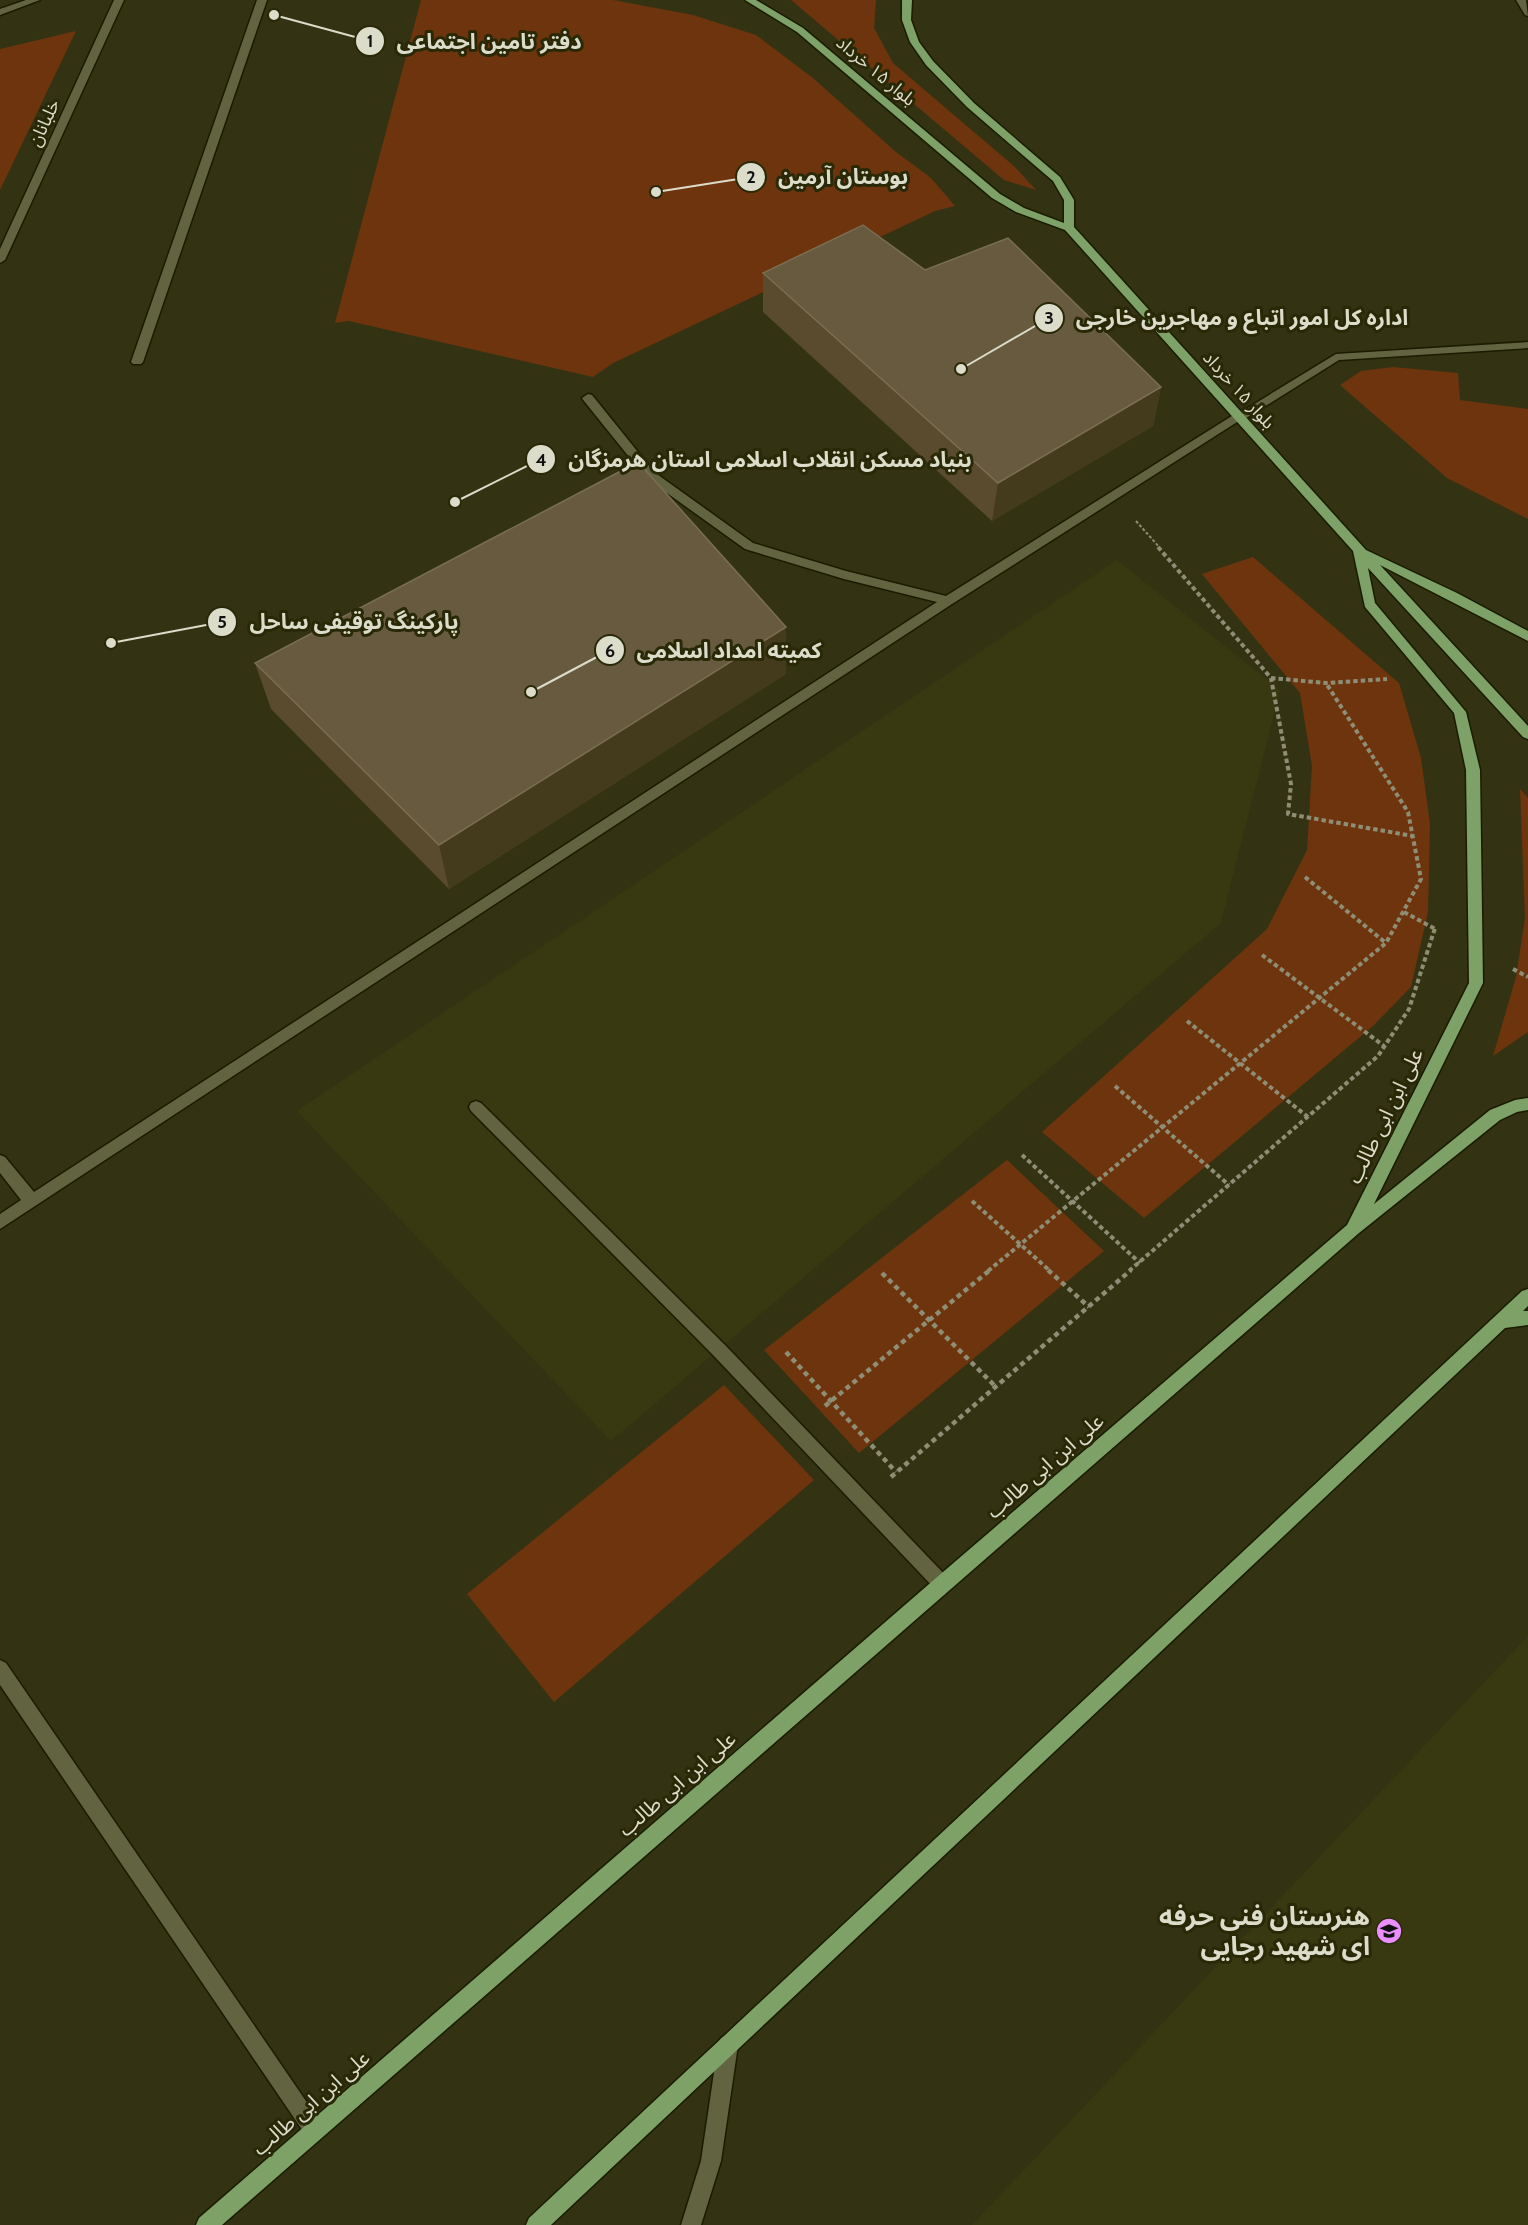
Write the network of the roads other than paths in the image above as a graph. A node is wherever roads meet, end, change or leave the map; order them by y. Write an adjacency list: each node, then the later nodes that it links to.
1 (35, 0): 7 (street)
2 (119, 0): 10 (street, خلبانان)
3 (261, 0): 12 (street)
4 (750, 0): 9 (main road, بلوار ۱۵ خرداد)
5 (907, 0): 9 (main road)
6 (1521, 0): 8 (street)
7 (0, 12)
8 (1528, 13)
9 (1069, 228): 14 (main road, بلوار ۱۵ خرداد)
10 (0, 260)
11 (1528, 345): 14 (street)
12 (137, 362)
13 (588, 398): 16 (street)
14 (1239, 417): 15 (main road, بلوار ۱۵ خرداد); 16 (street)
15 (1359, 550): 17 (main road); 18 (main road, بلوار ۱۵ خرداد); 24 (main road, علی ابن ابی طالب)
16 (948, 601): 22 (street)
17 (1528, 637)
18 (1528, 734)
19 (1528, 1104): 24 (main road)
20 (476, 1107): 28 (street)
21 (0, 1162): 22 (street)
22 (32, 1201): 23 (street)
23 (0, 1222)
24 (1353, 1230): 28 (main road, علی ابن ابی طالب)
25 (1528, 1296): 27 (main road)
26 (1528, 1318): 27 (main road)
27 (1502, 1321): 30 (main road)
28 (942, 1584): 31 (main road, علی ابن ابی طالب)
29 (0, 1669): 31 (street)
30 (728, 2046): 33 (main road); 34 (street)
31 (315, 2130): 32 (main road, علی ابن ابی طالب)
32 (206, 2225)
33 (536, 2225)
34 (691, 2225)

